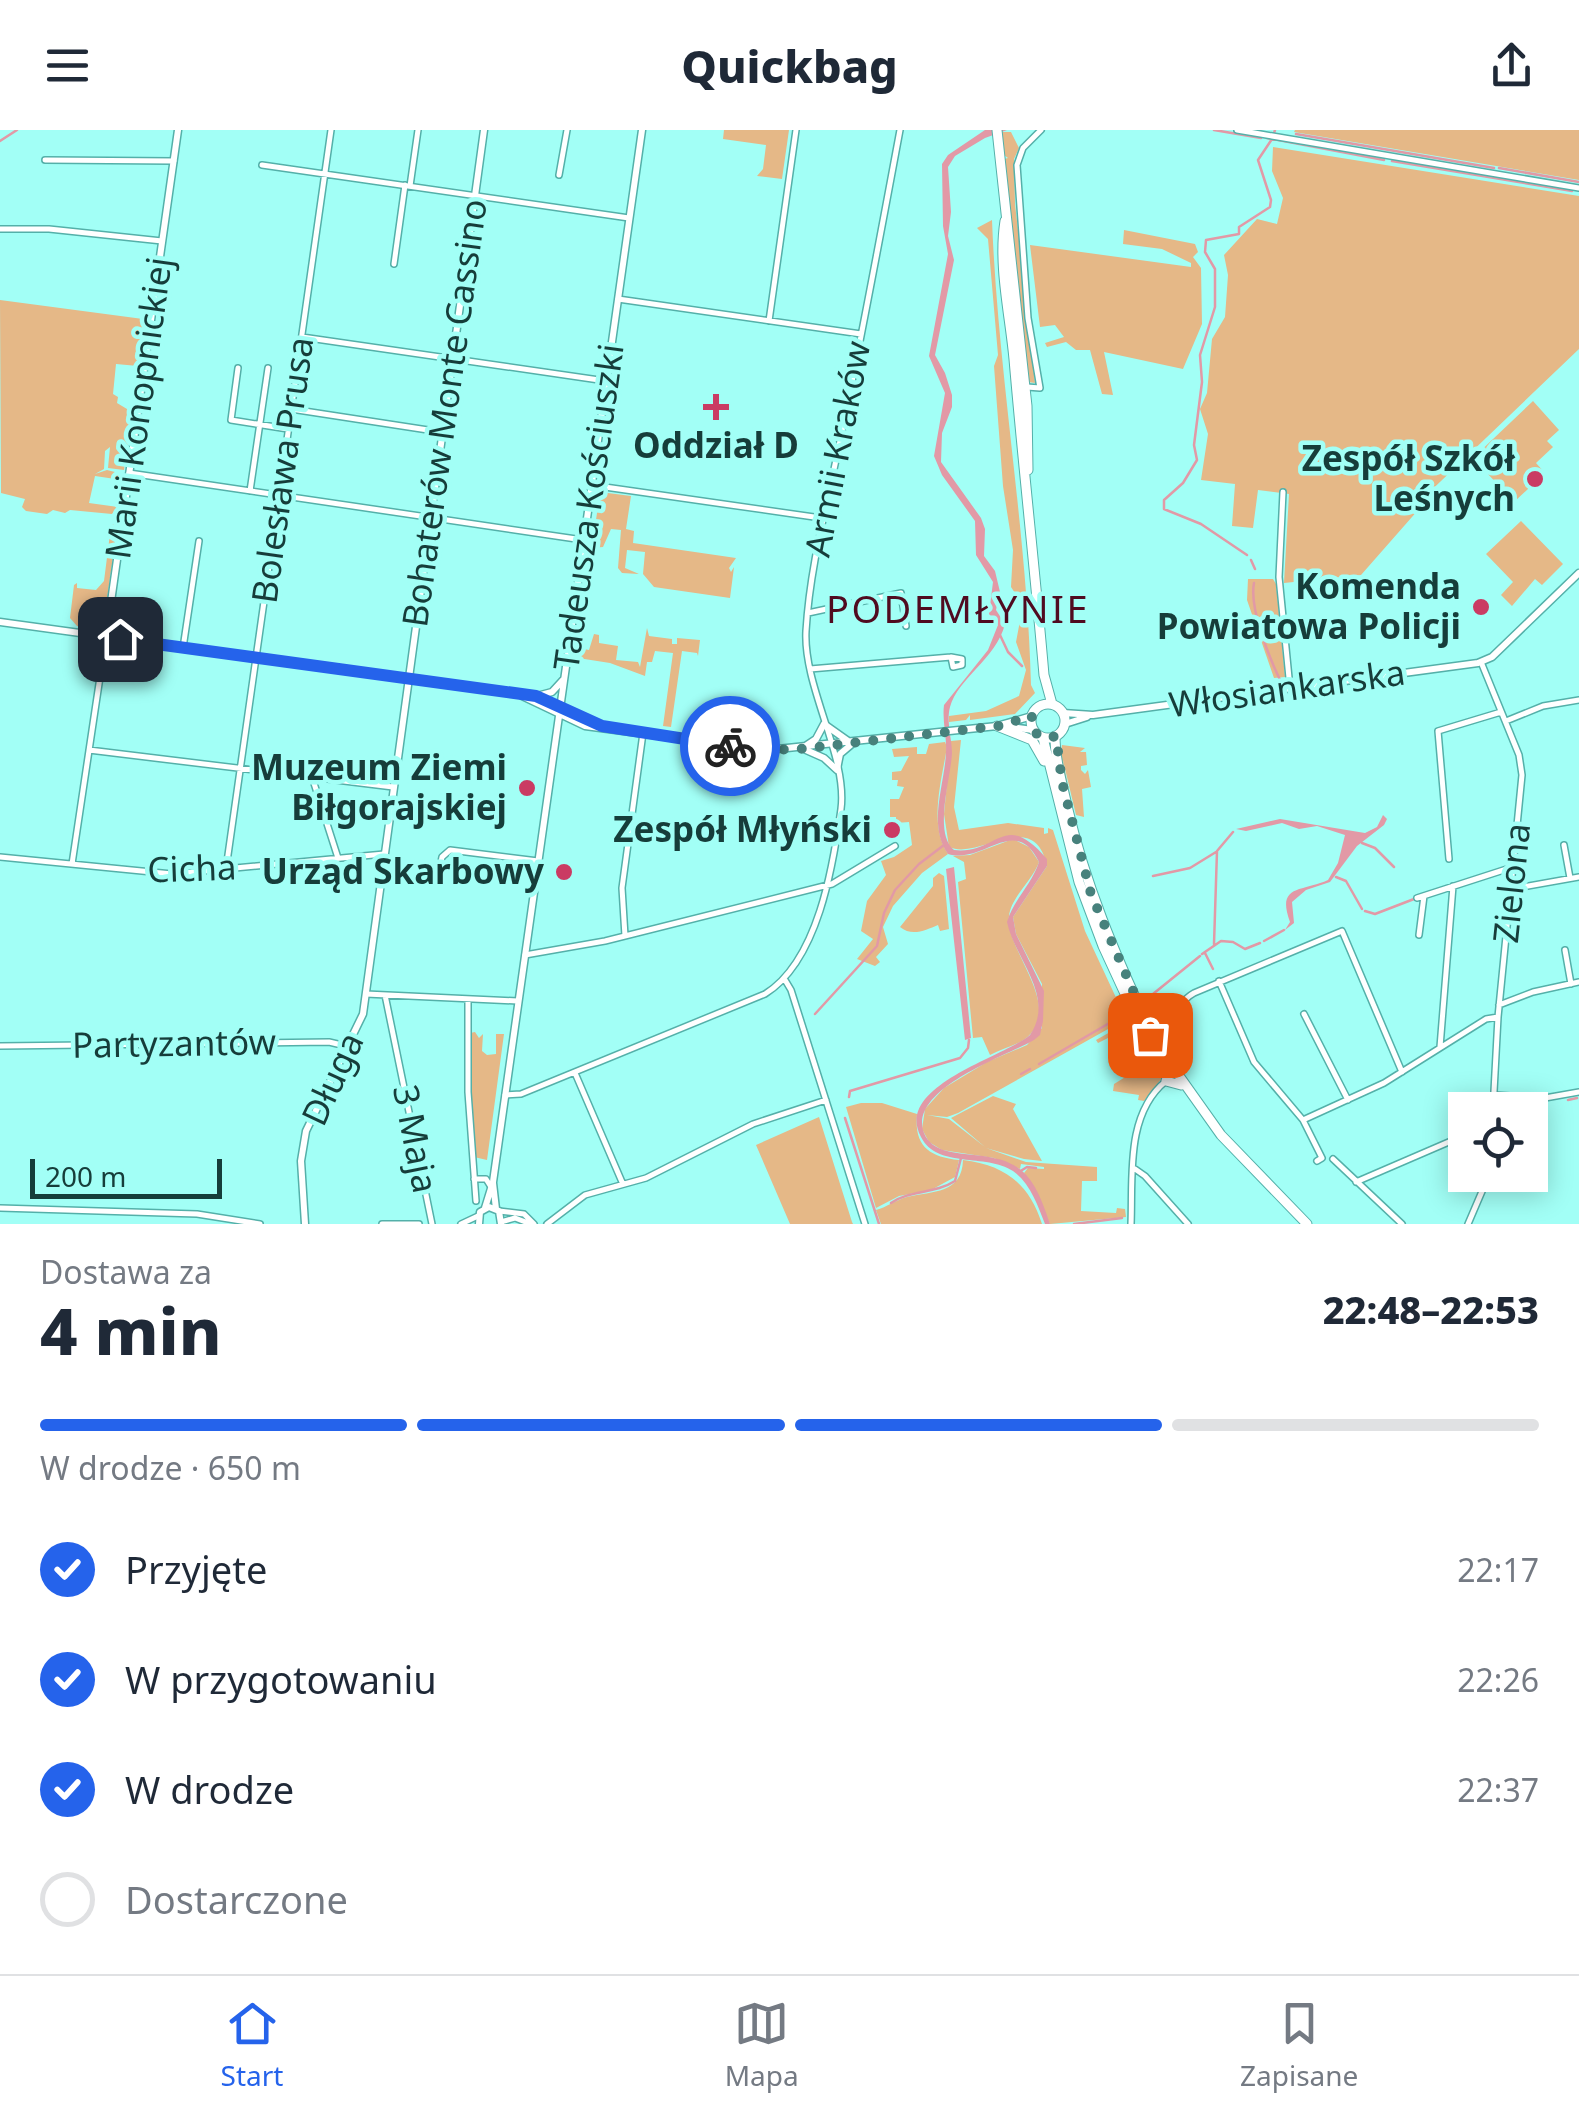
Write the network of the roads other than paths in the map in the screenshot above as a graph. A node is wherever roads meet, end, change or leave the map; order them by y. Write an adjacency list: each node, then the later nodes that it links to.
1 (178, 130): 13 (street, Marii Konopnickiej)
2 (331, 130): 15 (street, Bolesława Prusa)
3 (418, 130): 17 (street)
4 (484, 130): 19 (street, Bohaterów Monte Cassino)
5 (567, 130): 16 (street)
6 (642, 130): 20 (street, Tadeusza Kościuszki)
7 (796, 130): 25 (street)
8 (900, 130): 26 (street, Armii Kraków)
9 (997, 130): 32 (main road)
10 (1041, 130): 32 (street)
11 (1237, 130): 18 (street)
12 (45, 160): 13 (street)
13 (174, 161): 22 (street, Marii Konopnickiej)
14 (262, 164): 15 (street)
15 (326, 174): 17 (street); 27 (street, Bolesława Prusa)
16 (559, 175)
17 (407, 186): 19 (street); 23 (street)
18 (1579, 188)
19 (475, 196): 20 (street); 28 (street, Bohaterów Monte Cassino)
20 (629, 218): 24 (street, Tadeusza Kościuszki)
21 (0, 229): 22 (street)
22 (162, 241): 39 (street, Marii Konopnickiej)
23 (394, 264)
24 (618, 299): 25 (street); 31 (street, Tadeusza Kościuszki)
25 (769, 321): 26 (street)
26 (860, 334): 45 (street, Armii Kraków)
27 (302, 336): 28 (street); 33 (street, Bolesława Prusa)
28 (452, 358): 31 (street); 37 (street, Bohaterów Monte Cassino)
29 (238, 368): 34 (street)
30 (268, 368): 34 (street)
31 (606, 381): 40 (street, Tadeusza Kościuszki)
32 (1020, 387): 64 (main road)
33 (292, 409): 36 (street, Bolesława Prusa); 37 (street)
34 (260, 425): 35 (street); 41 (street)
35 (277, 427): 36 (street); 38 (street)
36 (288, 429): 38 (street, Bolesława Prusa)
37 (441, 432): 44 (street, Bohaterów Monte Cassino)
38 (286, 440): 43 (street, Bolesława Prusa)
39 (129, 473): 41 (street); 52 (street, Marii Konopnickiej)
40 (591, 485): 45 (street); 46 (street, Tadeusza Kościuszki)
41 (250, 491): 43 (street)
42 (1283, 492): 60 (street)
43 (278, 495): 44 (street); 55 (street, Bolesława Prusa)
44 (430, 518): 46 (street); 59 (street, Bohaterów Monte Cassino)
45 (822, 518): 49 (street, Armii Kraków)
46 (583, 540): 58 (street, Tadeusza Kościuszki)
47 (199, 541): 53 (street)
48 (1577, 579): 56 (street)
49 (808, 613): 51 (street); 57 (street, Armii Kraków)
50 (0, 622): 52 (street)
51 (906, 626)
52 (106, 637): 53 (street); 82 (street, Marii Konopnickiej)
53 (184, 648): 55 (street)
54 (951, 657): 57 (street)
55 (256, 658): 59 (street); 83 (street, Bolesława Prusa)
56 (1482, 662): 60 (street, Włosiankarska); 66 (street, Zielona)
57 (810, 669): 71 (street, Armii Kraków)
58 (566, 677): 62 (street); 65 (street, Tadeusza Kościuszki)
59 (408, 680): 61 (street); 87 (street, Bohaterów Monte Cassino)
60 (1290, 688): 68 (street, Włosiankarska)
61 (522, 696): 62 (street); 65 (street)
62 (536, 696): 65 (street)
63 (1579, 700): 69 (street)
64 (1047, 705): 67 (main road); 68 (main road)
65 (560, 711): 70 (street); 72 (street); 78 (street, Tadeusza Kościuszki)
66 (1500, 712): 69 (street, Zielona); 93 (street)
67 (1032, 716): 73 (street); 74 (main road)
68 (1064, 719): 76 (main road)
69 (1504, 722): 97 (street, Zielona)
70 (578, 724): 72 (street); 78 (street)
71 (824, 724): 79 (street); 80 (street, Armii Kraków); 81 (street)
72 (602, 726): 75 (street)
73 (998, 726): 74 (street); 79 (street); 85 (main road)
74 (1033, 730): 77 (main road)
75 (643, 733): 81 (street); 105 (street)
76 (1056, 736): 77 (main road); 118 (main road)
77 (1044, 738): 85 (main road)
78 (555, 741): 94 (street, Tadeusza Kościuszki)
79 (854, 743): 80 (street); 84 (street)
80 (830, 746): 81 (street); 84 (street, Armii Kraków)
81 (800, 749): 84 (street)
82 (89, 750): 83 (street); 96 (street, Marii Konopnickiej)
83 (240, 768): 86 (street); 98 (street, Bolesława Prusa)
84 (837, 770): 101 (street, Armii Kraków)
85 (1051, 774): 118 (main road)
86 (312, 777): 87 (street); 92 (street)
87 (393, 788): 90 (street, Bohaterów Monte Cassino)
88 (1564, 844): 100 (street)
89 (895, 846): 101 (street)
90 (384, 854): 92 (street, Cicha); 111 (street, Bohaterów Monte Cassino)
91 (0, 856): 96 (street, Cicha)
92 (338, 858): 98 (street, Cicha)
93 (1449, 859)
94 (538, 861): 95 (street); 107 (street, Tadeusza Kościuszki)
95 (440, 863)
96 (72, 864): 98 (street, Cicha)
97 (1514, 866): 102 (street); 103 (street, Zielona)
98 (226, 870)
99 (1579, 876): 100 (street)
100 (1570, 878): 103 (street)
101 (827, 885): 105 (street); 108 (street, Armii Kraków)
102 (1452, 886): 104 (street); 121 (street)
103 (1511, 888): 115 (street, Zielona)
104 (1420, 935)
105 (626, 936): 107 (street)
106 (1565, 950): 110 (street)
107 (525, 955): 114 (street, Tadeusza Kościuszki)
108 (784, 979): 124 (street); 131 (street)
109 (1220, 981): 118 (street); 123 (street); 133 (street)
110 (1575, 983): 115 (street)
111 (366, 994): 112 (street); 120 (street, Długa)
112 (385, 994): 113 (street); 153 (street, 3 Maja)
113 (468, 999): 114 (street); 138 (street)
114 (518, 1002): 129 (street, Tadeusza Kościuszki)
115 (1499, 1004): 117 (street, Zielona)
116 (1304, 1014): 132 (street)
117 (1498, 1017): 121 (street); 127 (street, Zielona)
118 (1154, 1032): 122 (main road)
119 (0, 1046): 120 (street, Partyzantów)
120 (347, 1047): 150 (street, Długa)
121 (1440, 1048): 123 (street)
122 (1170, 1066): 125 (main road); 126 (main road)
123 (1402, 1072): 132 (street)
124 (575, 1074): 129 (street); 139 (street)
125 (1166, 1081): 126 (main road); 137 (street)
126 (1184, 1086): 160 (main road)
127 (1494, 1092)
128 (1579, 1092): 130 (street)
129 (506, 1095): 141 (street, Tadeusza Kościuszki)
130 (1548, 1097)
131 (826, 1100): 139 (street); 157 (street)
132 (1348, 1100): 133 (street)
133 (1303, 1120): 136 (street)
134 (1448, 1142): 140 (street)
135 (1333, 1159): 140 (street)
136 (1316, 1161)
137 (1133, 1168): 158 (street); 159 (street)
138 (474, 1178): 141 (street); 143 (street)
139 (622, 1182): 156 (street)
140 (1356, 1182): 161 (street)
141 (492, 1184): 145 (street, Tadeusza Kościuszki); 146 (street, Tadeusza Kościuszki)
142 (1482, 1192): 162 (street)
143 (476, 1201)
144 (0, 1208): 149 (street)
145 (485, 1208): 146 (street); 147 (street)
146 (498, 1210): 148 (street, Tadeusza Kościuszki); 155 (street)
147 (478, 1220): 154 (street)
148 (501, 1223): 155 (street)
149 (258, 1224)
150 (305, 1224)
151 (382, 1224): 152 (street)
152 (419, 1224)
153 (432, 1224)
154 (461, 1224)
155 (532, 1224)
156 (547, 1224)
157 (865, 1224)
158 (1131, 1224)
159 (1188, 1224)
160 (1307, 1224)
161 (1402, 1224)
162 (1468, 1224)

